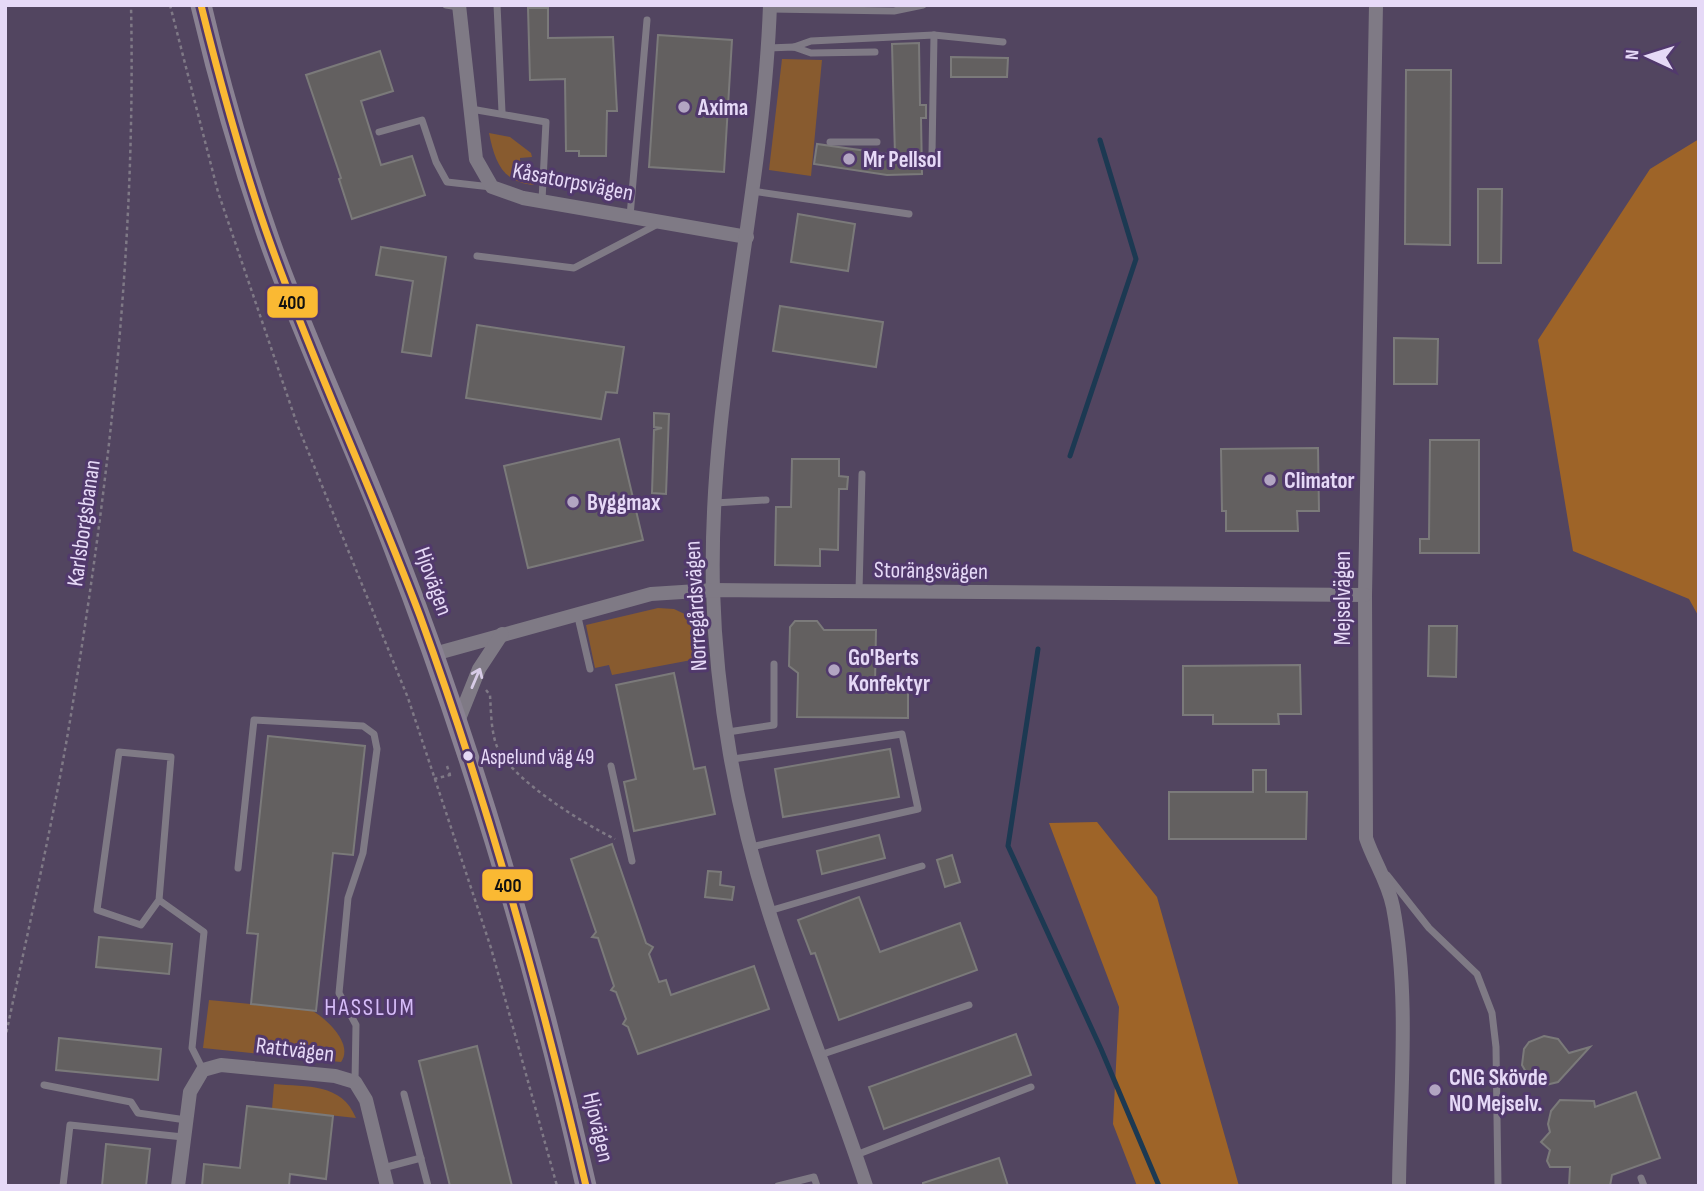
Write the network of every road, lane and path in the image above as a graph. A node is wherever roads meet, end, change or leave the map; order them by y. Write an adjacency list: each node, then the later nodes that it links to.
1 (131, 5): 56 (path, Karlsborgsbanan)
2 (170, 5): 72 (path)
3 (201, 5): 37 (main road, Hjovägen)
4 (497, 5): 16 (lane)
5 (923, 5): 8 (lane)
6 (1376, 5): 34 (street, Mejselvägen)
7 (455, 6): 15 (street, Kåsatorpsvägen)
8 (770, 7): 13 (street, Norregårdsvägen)
9 (647, 20): 25 (lane)
10 (934, 35): 11 (lane); 12 (lane); 20 (lane)
11 (1003, 41)
12 (794, 47): 13 (lane); 14 (lane)
13 (768, 48): 22 (street, Norregårdsvägen)
14 (875, 52)
15 (471, 109): 16 (lane); 21 (street, Kåsatorpsvägen)
16 (502, 112): 23 (lane)
17 (379, 132): 21 (lane)
18 (830, 142): 19 (lane)
19 (877, 142)
20 (932, 154)
21 (492, 187): 23 (street, Kåsatorpsvägen)
22 (752, 191): 24 (lane); 27 (street, Norregårdsvägen)
23 (542, 200): 25 (street, Kåsatorpsvägen)
24 (909, 214)
25 (630, 216): 26 (street, Kåsatorpsvägen)
26 (662, 222): 27 (street, Kåsatorpsvägen); 28 (lane)
27 (747, 237): 31 (street, Norregårdsvägen)
28 (477, 256)
29 (862, 474): 33 (lane)
30 (766, 500): 31 (lane)
31 (715, 503): 32 (street, Norregårdsvägen)
32 (713, 590): 33 (street, Storängsvägen); 35 (street, Storängsvägen); 42 (street, Norregårdsvägen)
33 (859, 592): 34 (street, Storängsvägen)
34 (1365, 595): 52 (street, Mejselvägen)
35 (576, 613): 36 (street, Storängsvägen); 39 (lane)
36 (502, 634): 37 (street, Storängsvägen); 41 (street, one-way to 36)
37 (434, 654): 41 (main road, Hjovägen)
38 (774, 664): 42 (lane)
39 (590, 669)
40 (483, 685): 47 (path)
41 (456, 725): 73 (main road, Hjovägen)
42 (728, 733): 43 (street, Norregårdsvägen)
43 (733, 759): 48 (street, Norregårdsvägen); 48 (lane)
44 (447, 766): 46 (path)
45 (611, 766): 47 (lane)
46 (450, 775)
47 (627, 845): 49 (lane)
48 (751, 847): 54 (street, Norregårdsvägen)
49 (632, 861)
50 (922, 866): 54 (lane)
51 (238, 868): 59 (lane)
52 (1382, 869): 77 (street, Mejselvägen); 78 (lane)
53 (159, 900): 53 (lane); 58 (lane)
54 (768, 911): 57 (street, Norregårdsvägen)
55 (969, 1005): 57 (lane)
56 (5, 1039)
57 (820, 1055): 65 (street, Norregårdsvägen)
58 (204, 1070): 59 (street, Rattvägen); 63 (street)
59 (355, 1082): 67 (street, Rattvägen)
60 (44, 1086): 63 (lane)
61 (1031, 1087): 65 (lane)
62 (404, 1094): 66 (lane)
63 (186, 1120): 64 (street)
64 (183, 1137): 68 (lane); 69 (street)
65 (856, 1155): 76 (street, Norregårdsvägen)
66 (421, 1158): 67 (lane); 71 (lane)
67 (382, 1168): 70 (street, Rattvägen)
68 (63, 1186)
69 (178, 1186)
70 (387, 1186)
71 (429, 1186)
72 (557, 1186)
73 (586, 1186)
74 (778, 1186): 75 (lane)
75 (817, 1186)
76 (866, 1186)
77 (1399, 1186)
78 (1498, 1186)

